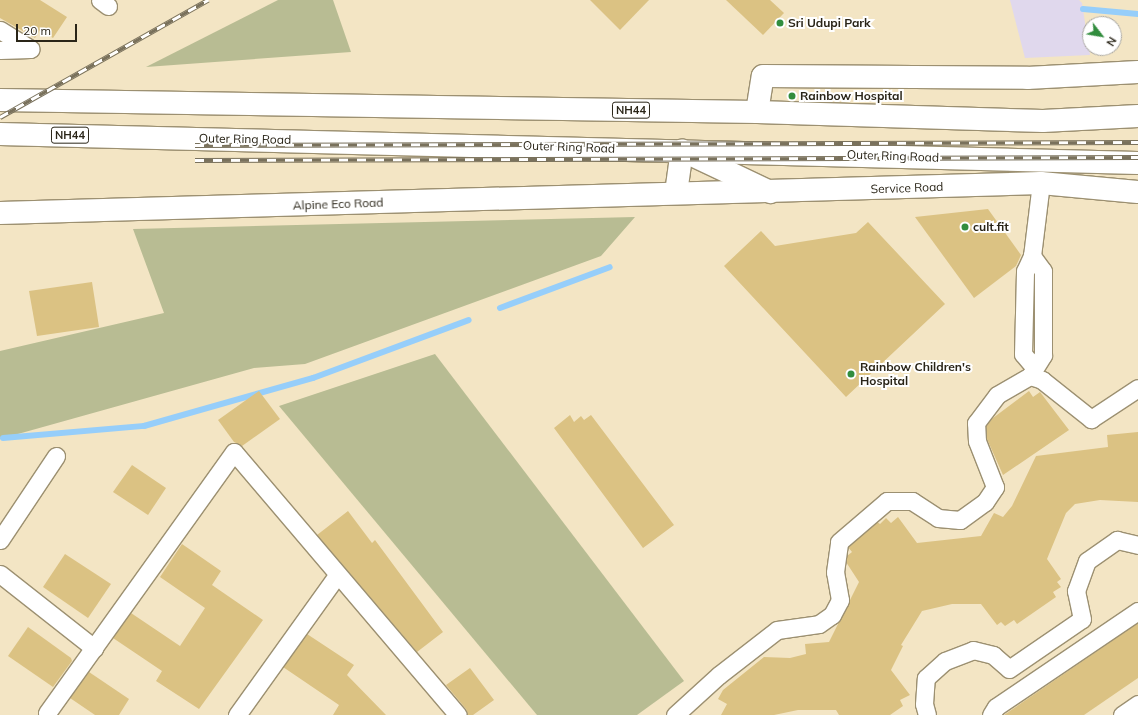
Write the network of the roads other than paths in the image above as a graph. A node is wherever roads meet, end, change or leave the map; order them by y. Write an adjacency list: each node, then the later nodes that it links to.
1 (0, 30): 2 (street)
2 (0, 50)
3 (1138, 72): 6 (main road)
4 (0, 100): 6 (main road, NH44)
5 (1138, 101): 8 (main road)
6 (757, 112): 8 (main road, NH44)
7 (1138, 116): 8 (main road, NH44)
8 (1114, 117)
9 (0, 134): 10 (main road, Outer Ring Road / NH44)
10 (682, 150): 11 (main road, Outer Ring Road / NH44); 13 (main road); 15 (main road)
11 (1138, 163)
12 (1041, 183): 13 (main road, Service Road); 14 (main road, Service Road); 17 (street)
13 (770, 192): 15 (main road, Service Road)
14 (1138, 192)
15 (676, 193): 16 (main road, Alpine Eco Road)
16 (0, 213)
17 (1032, 371): 18 (street); 32 (street)
18 (1138, 388)
19 (56, 456): 20 (street)
20 (0, 540)
21 (1138, 544): 25 (street)
22 (0, 574): 26 (street)
23 (338, 574): 26 (street); 30 (street); 31 (street)
24 (1138, 611): 27 (street)
25 (1045, 645): 27 (street); 33 (street)
26 (94, 648): 29 (street)
27 (1060, 664): 34 (street)
28 (1138, 704): 35 (street)
29 (47, 713)
30 (453, 713)
31 (237, 715)
32 (675, 715)
33 (927, 715)
34 (991, 715)
35 (1122, 715)

